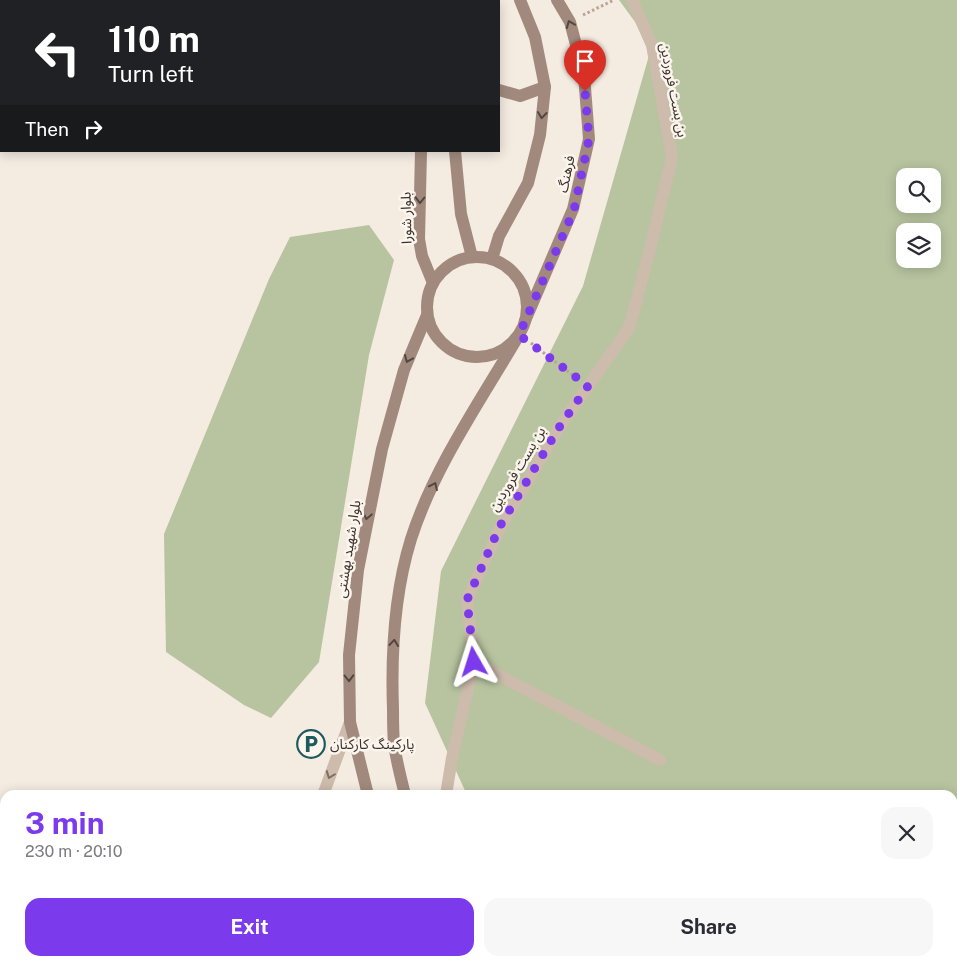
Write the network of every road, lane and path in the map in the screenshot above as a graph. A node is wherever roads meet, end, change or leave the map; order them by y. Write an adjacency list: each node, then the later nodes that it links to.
1 (520, 0): 6 (main road)
2 (557, 0): 5 (main road, فرهنگ)
3 (614, 0): 5 (path)
4 (632, 0): 16 (street, بن بست فروردین)
5 (570, 22): 14 (main road, فرهنگ, one-way to 5)
6 (545, 87): 7 (main road); 11 (main road, one-way to 11)
7 (500, 90)
8 (421, 152): 12 (main road, بلوار شورا, one-way to 12)
9 (455, 152): 10 (main road)
10 (472, 257): 11 (main road); 12 (main road)
11 (492, 259): 14 (main road)
12 (433, 283): 13 (main road)
13 (428, 315): 15 (main road); 18 (main road, بلوار شهید بهشتی, one-way to 18)
14 (525, 321): 15 (main road)
15 (519, 335): 16 (path); 22 (main road, one-way to 15)
16 (588, 386): 17 (street, بن بست فروردین)
17 (474, 662): 19 (street); 23 (street, بن بست فروردین)
18 (350, 722): 20 (street, one-way to 20); 21 (main road, بلوار شهید بهشتی)
19 (660, 760)
20 (325, 790)
21 (367, 790)
22 (404, 790)
23 (447, 790)

